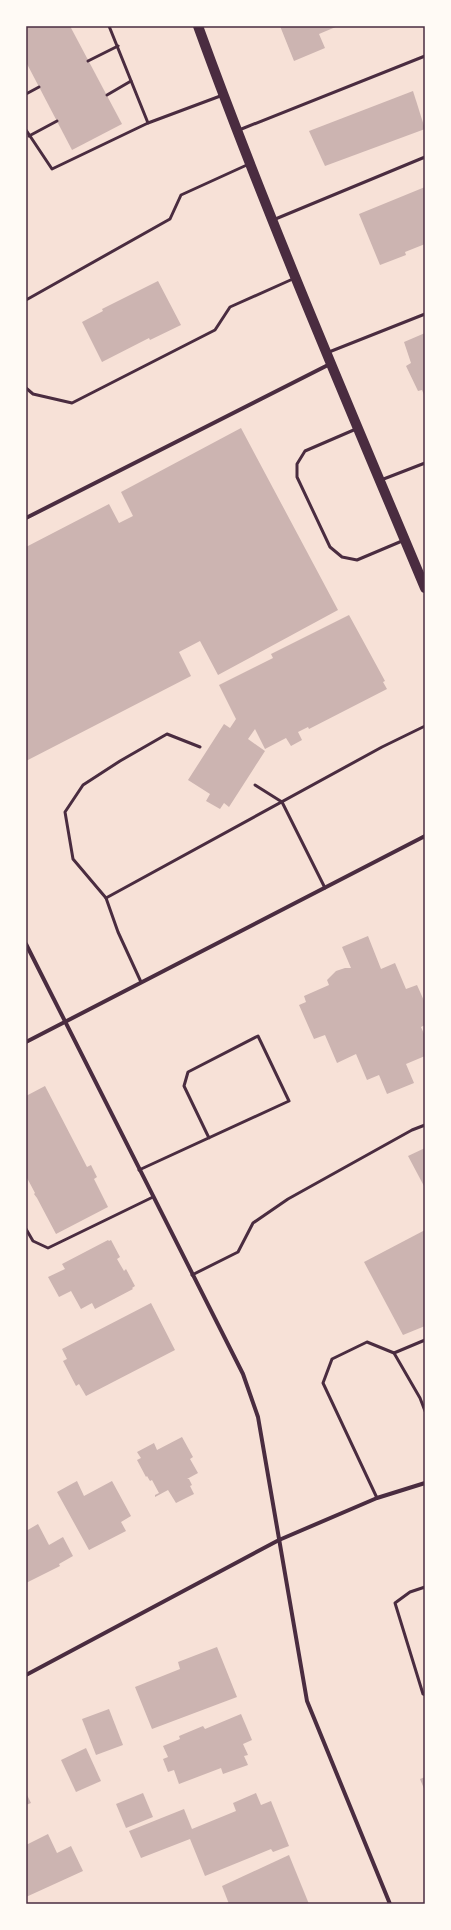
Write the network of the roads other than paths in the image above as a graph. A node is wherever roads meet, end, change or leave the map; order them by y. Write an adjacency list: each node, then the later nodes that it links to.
1 (109, 26): 3 (lane)
2 (198, 26): 10 (main road)
3 (118, 46): 5 (lane); 6 (lane)
4 (425, 56): 14 (lane)
5 (88, 61)
6 (131, 81): 9 (lane); 12 (lane)
7 (39, 87): 8 (lane)
8 (26, 94)
9 (106, 95)
10 (223, 95): 12 (lane); 14 (main road)
11 (57, 121): 15 (lane)
12 (148, 123): 15 (lane)
13 (26, 130): 15 (lane)
14 (237, 130): 17 (main road)
15 (29, 136)
16 (425, 157): 18 (lane)
17 (250, 163): 18 (main road); 20 (lane)
18 (273, 220): 19 (main road)
19 (296, 278): 22 (main road); 24 (lane)
20 (26, 300)
21 (425, 314): 22 (lane)
22 (327, 353): 23 (main road)
23 (331, 364): 25 (main road); 28 (street)
24 (26, 388)
25 (358, 428): 27 (main road); 29 (lane)
26 (425, 463): 27 (lane)
27 (380, 480): 29 (main road)
28 (26, 518)
29 (405, 540): 30 (main road)
30 (425, 588)
31 (425, 726): 34 (lane)
32 (200, 747): 37 (lane)
33 (255, 785): 34 (lane)
34 (282, 802): 36 (lane); 37 (lane)
35 (425, 836): 36 (street)
36 (325, 888): 39 (street)
37 (106, 898): 39 (lane)
38 (26, 944): 40 (street)
39 (141, 982): 40 (street)
40 (64, 1022): 41 (street); 44 (street)
41 (26, 1042)
42 (425, 1125): 47 (lane)
43 (209, 1138): 43 (lane); 44 (lane)
44 (139, 1170): 45 (street)
45 (153, 1197): 46 (lane); 47 (street)
46 (26, 1229)
47 (192, 1275): 53 (street)
48 (425, 1340): 49 (lane)
49 (394, 1353): 50 (lane); 52 (lane)
50 (425, 1411)
51 (425, 1483): 52 (street)
52 (376, 1498): 53 (street)
53 (279, 1540): 55 (street); 57 (street)
54 (425, 1587): 56 (lane)
55 (26, 1675)
56 (425, 1695)
57 (390, 1904)

